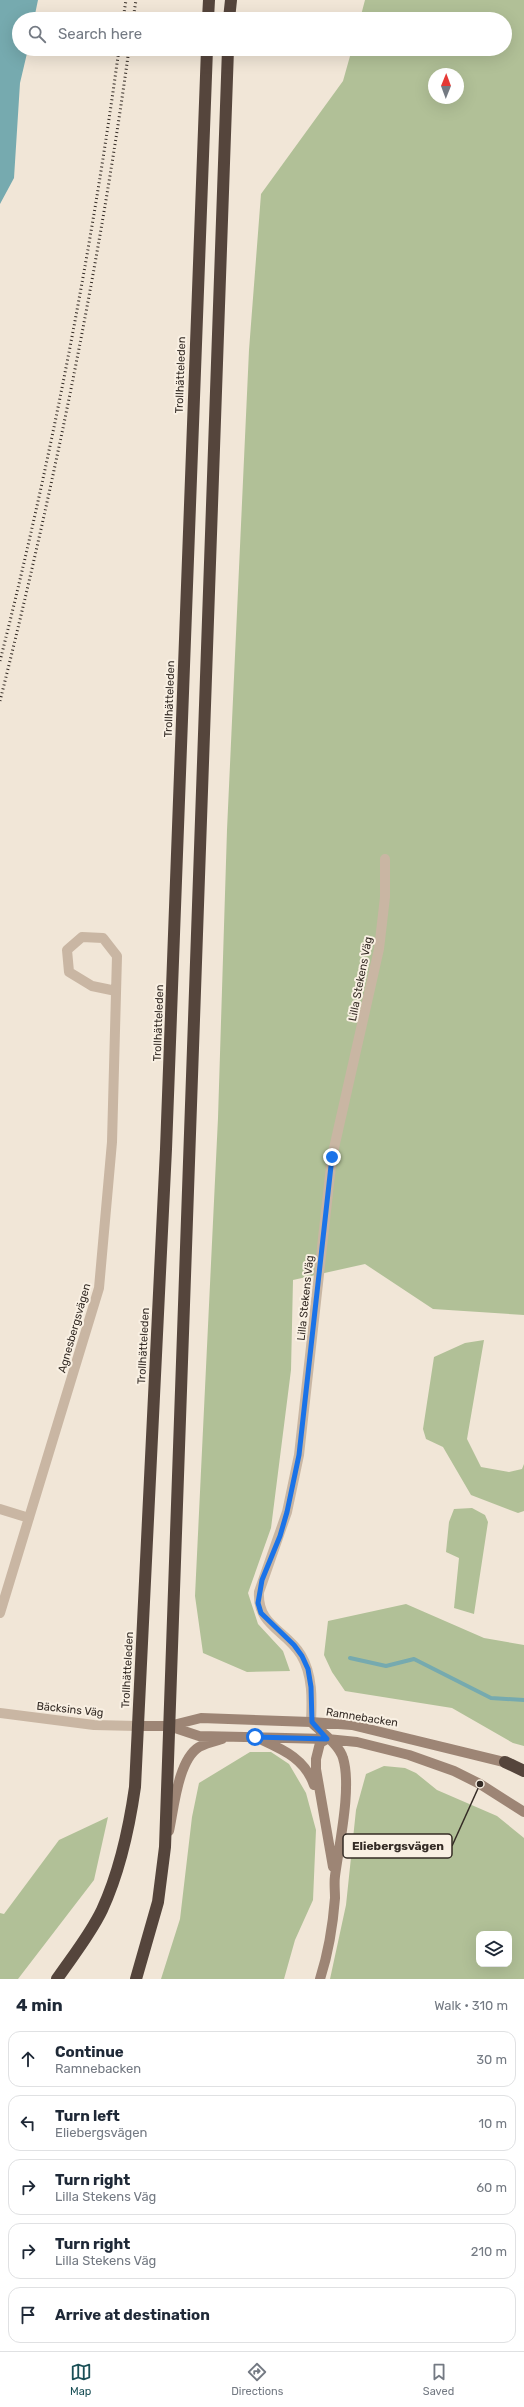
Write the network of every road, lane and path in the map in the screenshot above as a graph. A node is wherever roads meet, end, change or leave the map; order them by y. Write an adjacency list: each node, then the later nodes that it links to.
1 (209, 0): 3 (highway)
2 (230, 0): 4 (highway)
3 (208, 12)
4 (229, 12)
5 (207, 56): 14 (highway, Trollhätteleden)
6 (228, 56): 15 (highway)
7 (385, 858): 13 (street, Lilla Stekens Väg)
8 (116, 991): 8 (street, Agnesbergsvägen); 10 (street, Agnesbergsvägen)
9 (0, 1509): 10 (street)
10 (29, 1518): 11 (street, Agnesbergsvägen)
11 (0, 1613)
12 (0, 1713): 14 (street, Bäcksins Väg)
13 (312, 1722): 15 (street, Ramnebacken); 18 (street); 19 (street, Ramnebacken)
14 (138, 1726): 15 (street, Ramnebacken); 26 (highway, Trollhätteleden)
15 (170, 1726): 16 (street, Ramnebacken); 24 (highway)
16 (230, 1736): 17 (street, Ramnebacken); 24 (street, Ramnebacken)
17 (255, 1737): 18 (street, Ramnebacken); 23 (street)
18 (327, 1739): 22 (street, Ramnebacken); 23 (street); 25 (street)
19 (505, 1762): 20 (street, Ramnebacken); 21 (highway)
20 (524, 1766)
21 (524, 1770)
22 (524, 1812)
23 (325, 1819): 25 (street)
24 (165, 1847): 27 (highway)
25 (335, 1879): 28 (street)
26 (57, 1979)
27 (136, 1979)
28 (320, 1979)

